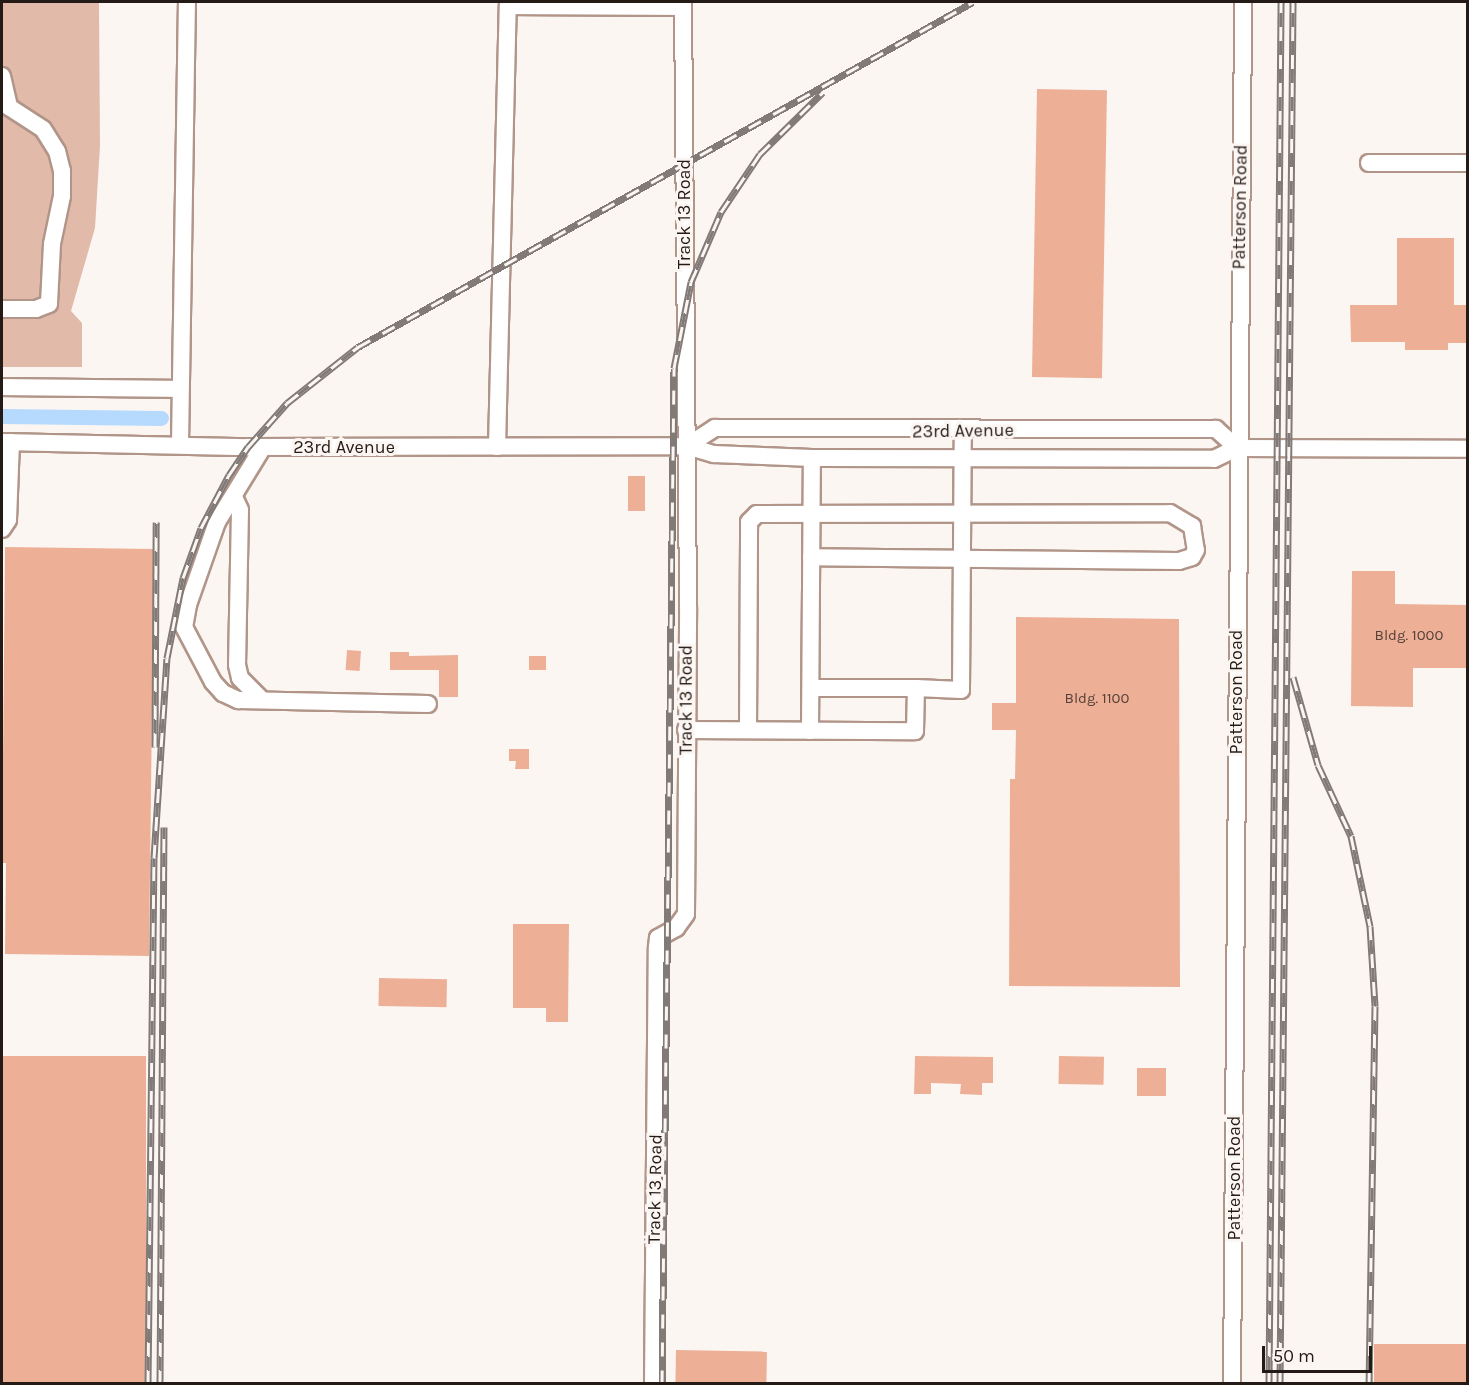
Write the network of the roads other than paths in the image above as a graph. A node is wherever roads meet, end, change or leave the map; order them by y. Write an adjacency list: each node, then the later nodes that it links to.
1 (187, 2): 9 (street)
2 (1243, 2): 16 (street, Patterson Road)
3 (683, 4): 13 (street, Track 13 Road); 15 (street)
4 (2, 76): 7 (street)
5 (1369, 163): 6 (street)
6 (1467, 163)
7 (2, 309)
8 (2, 387): 9 (street)
9 (180, 389): 12 (street)
10 (963, 430): 13 (street, 23rd Avenue); 16 (street, 23rd Avenue); 18 (street)
11 (6, 442): 12 (street, 23rd Avenue); 23 (street)
12 (180, 445): 14 (street, 23rd Avenue)
13 (687, 446): 15 (street, 23rd Avenue); 19 (street, 23rd Avenue); 30 (street, Track 13 Road)
14 (262, 447): 15 (street, 23rd Avenue); 20 (street)
15 (497, 447)
16 (1237, 448): 17 (street, 23rd Avenue); 18 (street, 23rd Avenue); 34 (street, Patterson Road)
17 (1467, 449)
18 (963, 456): 19 (street, 23rd Avenue); 22 (street)
19 (812, 458): 21 (street)
20 (234, 497): 28 (street); 28 (street)
21 (812, 511): 22 (street); 25 (street); 31 (street)
22 (963, 511): 24 (street); 24 (street)
23 (2, 530)
24 (962, 556): 25 (street); 27 (street)
25 (811, 557): 26 (street)
26 (810, 688): 27 (street); 32 (street)
27 (916, 688): 32 (street)
28 (262, 700): 29 (street)
29 (428, 704)
30 (686, 730): 31 (street); 33 (street, Track 13 Road)
31 (748, 730): 32 (street)
32 (810, 731)
33 (653, 1383)
34 (1232, 1383)

